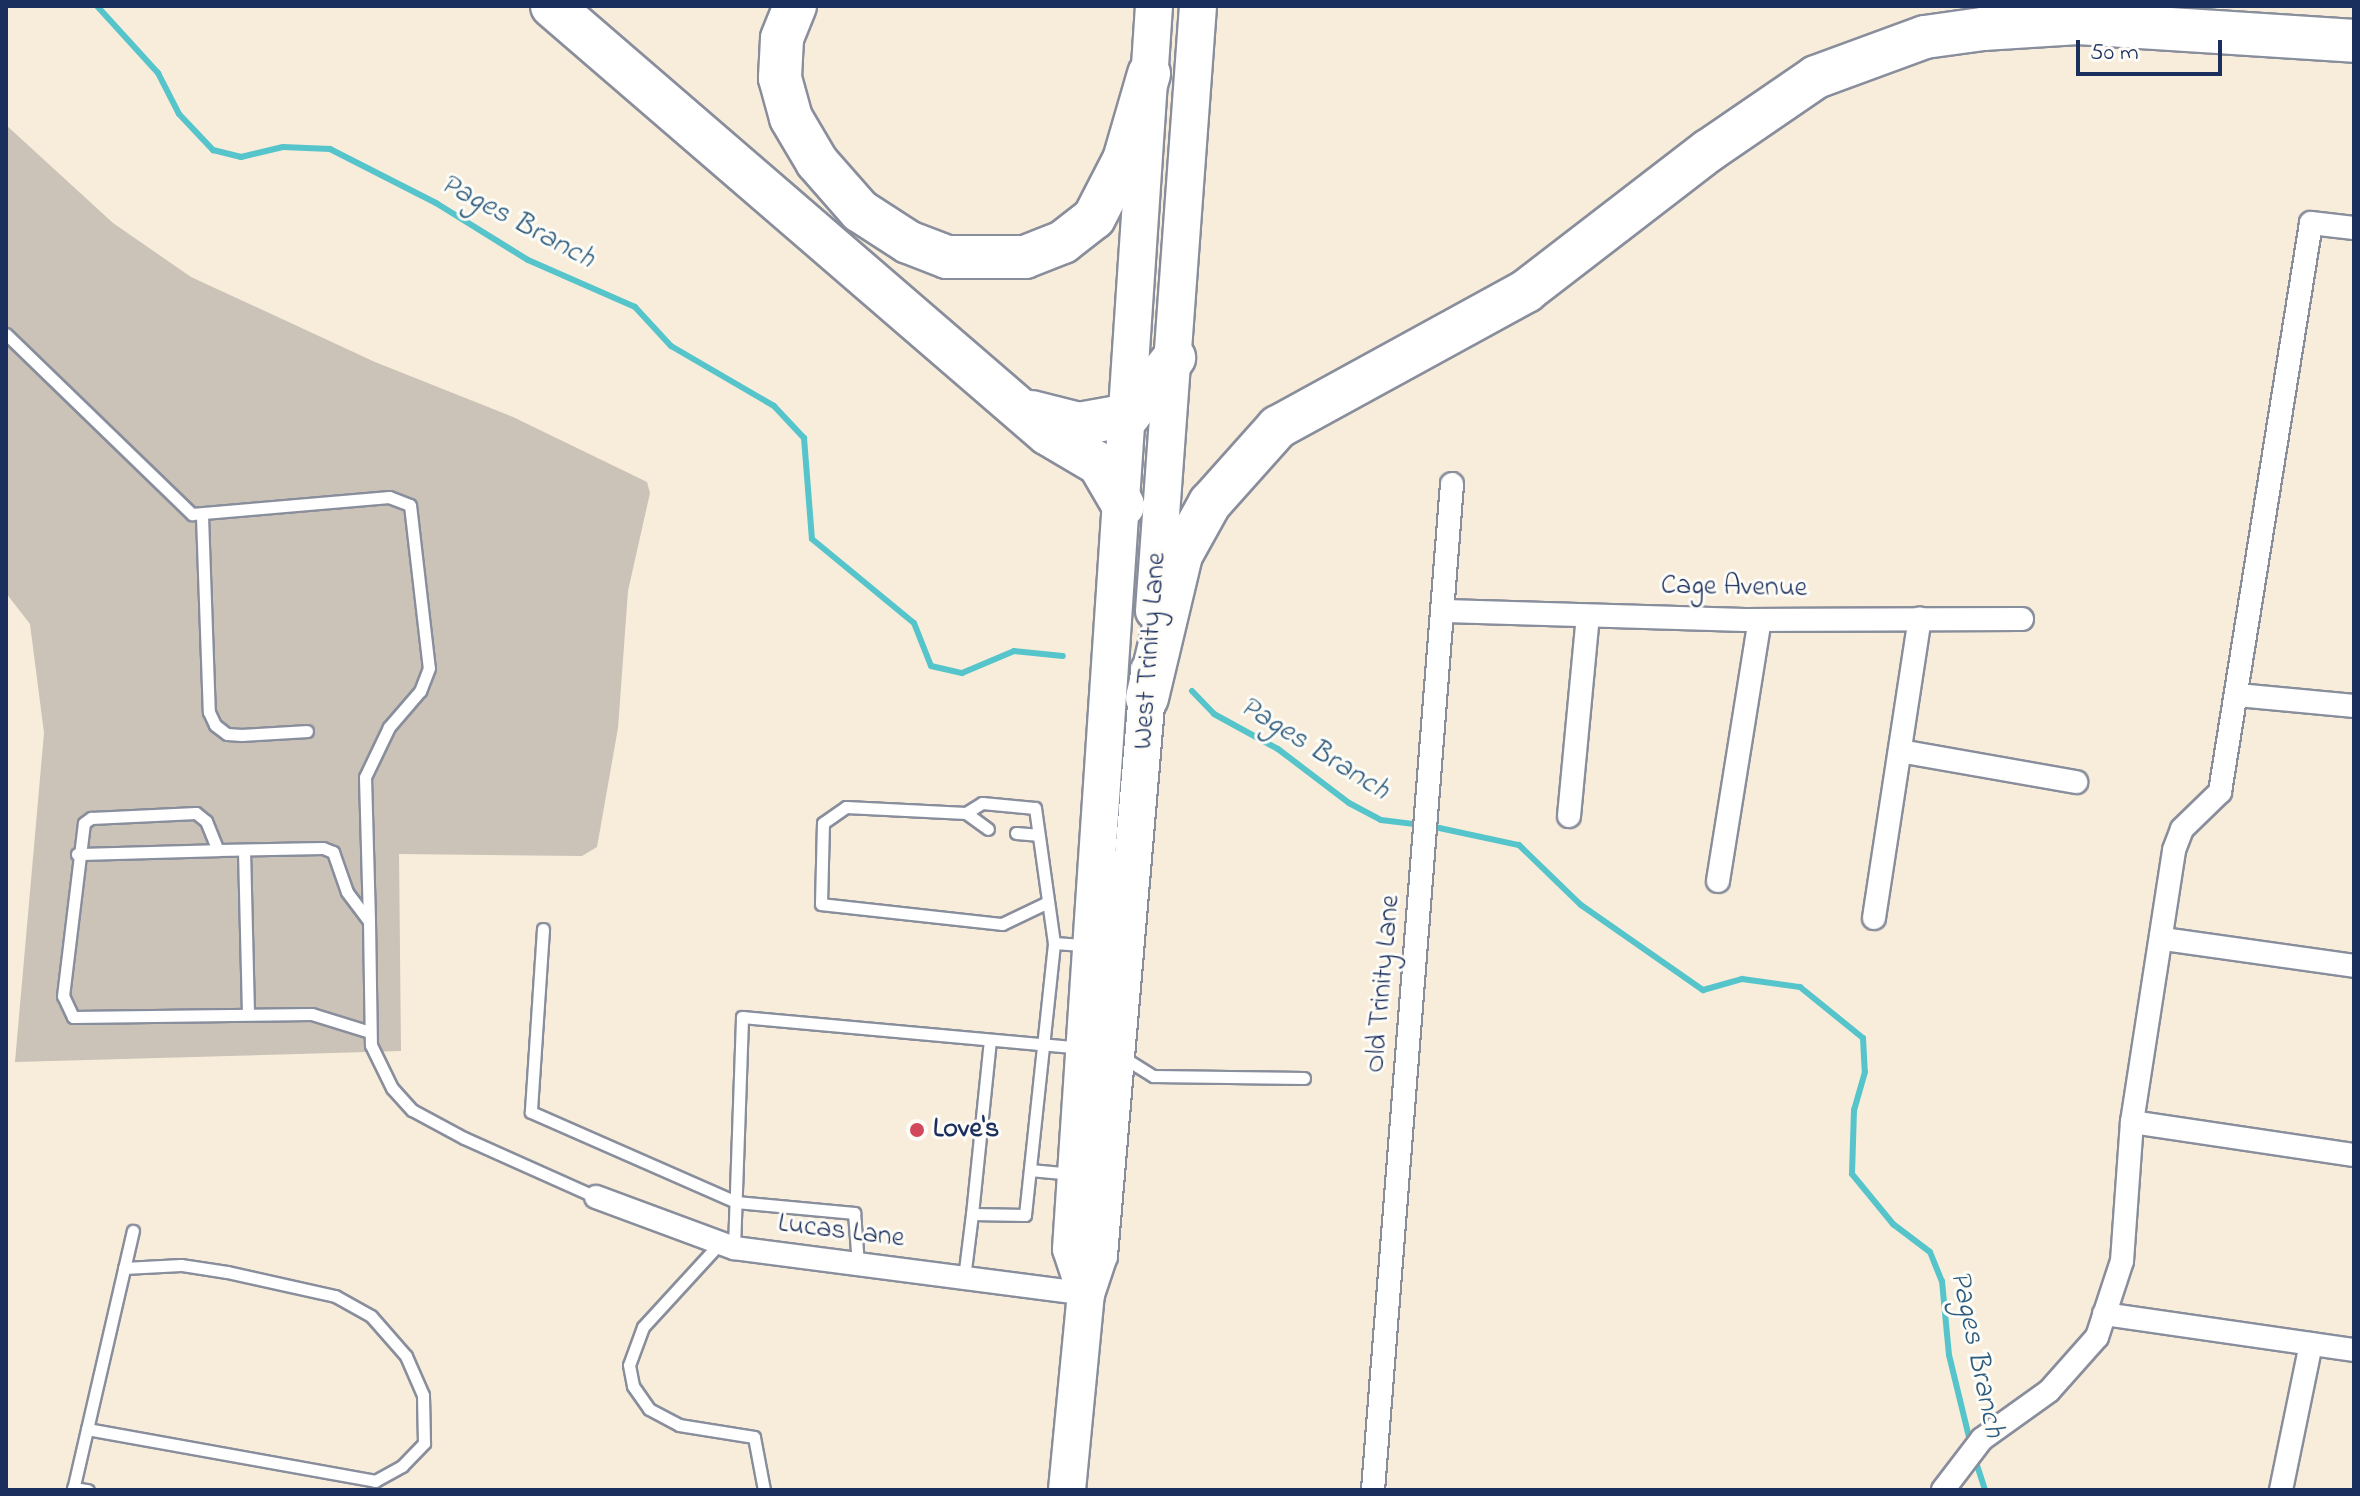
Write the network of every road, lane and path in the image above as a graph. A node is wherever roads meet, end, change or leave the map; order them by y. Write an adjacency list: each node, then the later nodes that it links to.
1 (552, 6): 12 (highway)
2 (795, 6): 8 (highway)
3 (1154, 6): 8 (main road, West Trinity Lane)
4 (1198, 6): 11 (main road, West Trinity Lane)
5 (2193, 6): 6 (highway)
6 (2354, 19)
7 (2354, 41): 23 (highway)
8 (1149, 74): 13 (main road, West Trinity Lane)
9 (2354, 228): 22 (street)
10 (6, 334): 16 (lane)
11 (1174, 358): 13 (highway); 23 (main road, West Trinity Lane)
12 (1018, 407): 13 (highway); 15 (highway)
13 (1129, 415): 15 (main road, West Trinity Lane)
14 (1452, 484): 17 (street, Old Trinity Lane)
15 (1123, 505): 43 (main road, West Trinity Lane)
16 (202, 516): 25 (lane); 39 (lane)
17 (1445, 611): 18 (street, Cage Avenue); 72 (street, Old Trinity Lane)
18 (1588, 616): 21 (street, Cage Avenue); 29 (street)
19 (1920, 619): 20 (street, Cage Avenue); 21 (street, Cage Avenue); 26 (street)
20 (2022, 619)
21 (1760, 620): 36 (street)
22 (2238, 695): 24 (street); 41 (street)
23 (1147, 698): 43 (main road, West Trinity Lane)
24 (2354, 706)
25 (307, 731)
26 (1900, 751): 27 (street); 38 (street)
27 (2076, 782)
28 (966, 813): 30 (lane); 32 (lane); 37 (lane)
29 (1569, 816)
30 (988, 829)
31 (1016, 833): 32 (lane)
32 (1037, 835): 37 (lane)
33 (218, 850): 34 (lane); 35 (lane); 35 (lane)
34 (244, 850): 39 (lane); 45 (lane)
35 (77, 854): 45 (lane)
36 (1718, 881)
37 (1048, 902): 42 (lane)
38 (1874, 918)
39 (369, 921): 46 (lane)
40 (543, 929): 56 (lane)
41 (2163, 939): 44 (street); 51 (street)
42 (1054, 943): 43 (lane); 48 (lane)
43 (1110, 946): 49 (main road, West Trinity Lane)
44 (2354, 966)
45 (248, 1014): 46 (lane)
46 (370, 1032): 55 (lane)
47 (990, 1041): 48 (lane); 56 (lane); 57 (lane)
48 (1044, 1045): 49 (lane); 53 (lane)
49 (1102, 1051): 50 (lane); 54 (main road, West Trinity Lane)
50 (1304, 1078)
51 (2132, 1122): 52 (street); 64 (street)
52 (2354, 1155)
53 (1030, 1170): 54 (lane); 57 (lane)
54 (1091, 1176): 63 (main road, West Trinity Lane)
55 (596, 1197): 59 (street, Lucas Lane)
56 (736, 1202): 59 (lane); 60 (lane)
57 (972, 1214): 62 (lane)
58 (133, 1231): 61 (lane)
59 (727, 1246): 60 (street, Lucas Lane); 70 (lane)
60 (858, 1264): 62 (street, Lucas Lane)
61 (124, 1268): 67 (lane); 67 (lane)
62 (964, 1278): 63 (street, Lucas Lane)
63 (1086, 1294): 71 (main road, West Trinity Lane)
64 (2104, 1314): 65 (street); 73 (street)
65 (2311, 1344): 66 (street); 74 (street)
66 (2354, 1350)
67 (87, 1429): 68 (lane)
68 (73, 1489): 69 (lane)
69 (88, 1490)
70 (764, 1490)
71 (1067, 1490)
72 (1373, 1490)
73 (1943, 1490)
74 (2281, 1490)

